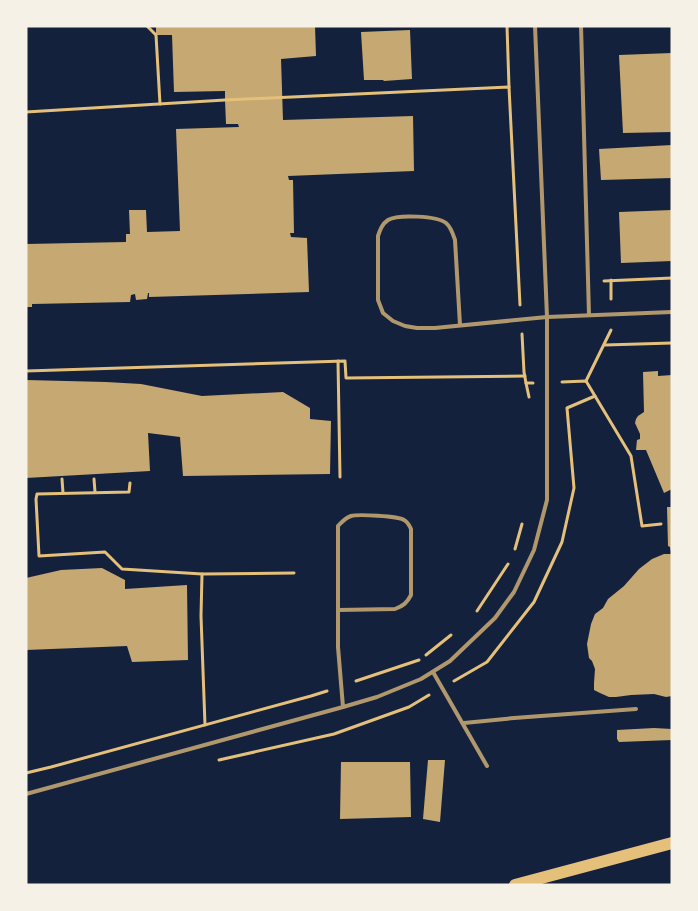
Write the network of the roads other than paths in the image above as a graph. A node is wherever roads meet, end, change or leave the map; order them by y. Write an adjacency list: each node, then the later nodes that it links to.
1 (535, 26): 5 (lane)
2 (581, 26): 4 (lane)
3 (672, 312): 4 (lane)
4 (589, 315): 5 (lane)
5 (547, 316): 6 (lane); 8 (lane)
6 (460, 325): 6 (lane)
7 (338, 610): 7 (lane); 9 (lane)
8 (433, 672): 9 (lane); 11 (lane)
9 (343, 707): 13 (lane)
10 (636, 709): 11 (lane)
11 (464, 723): 12 (lane)
12 (487, 766)
13 (26, 794)
14 (672, 843): 15 (main road)
15 (516, 885)

